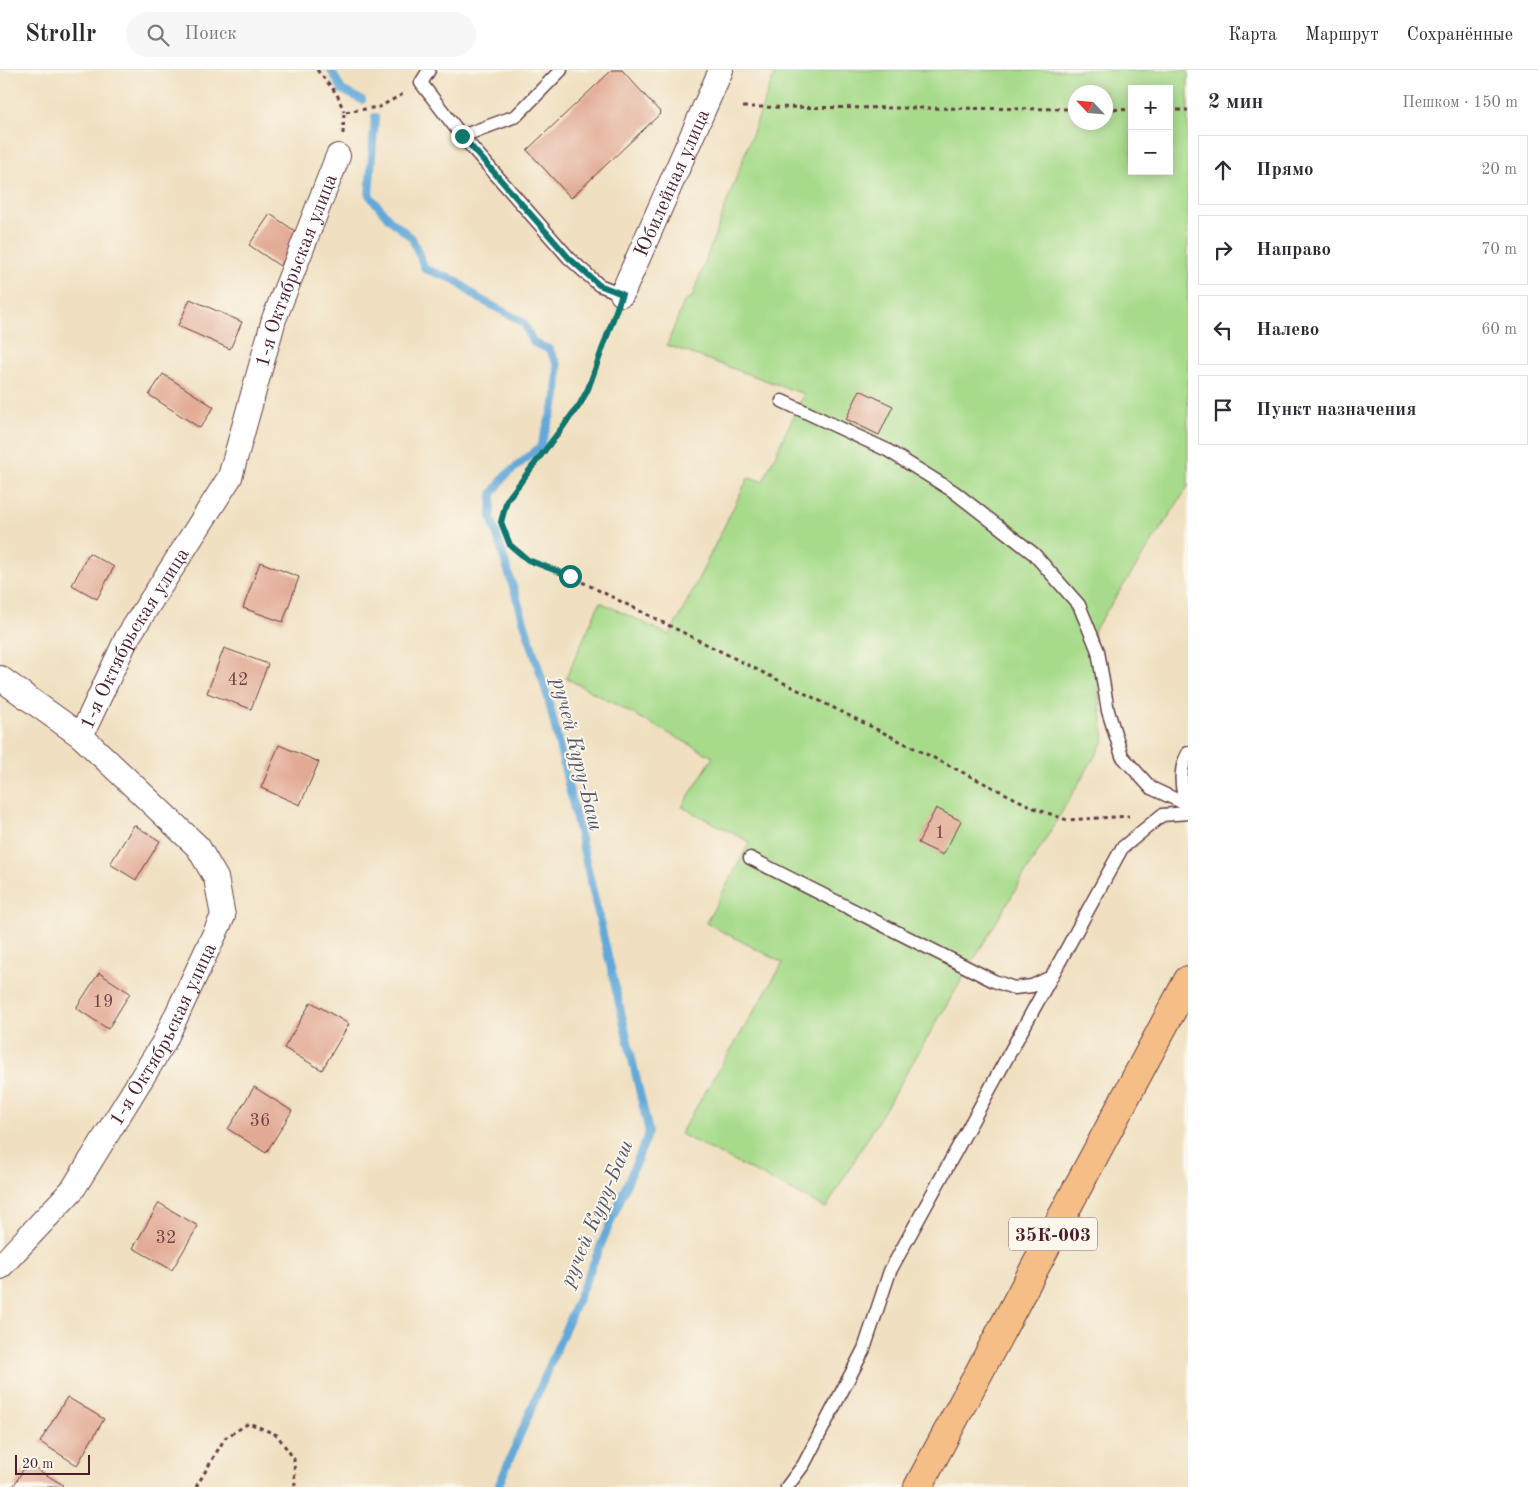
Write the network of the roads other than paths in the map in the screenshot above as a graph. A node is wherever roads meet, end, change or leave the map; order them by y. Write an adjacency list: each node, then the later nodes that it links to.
1 (429, 70): 4 (lane)
2 (561, 70): 4 (lane)
3 (721, 70): 6 (street, Юбилейная улица)
4 (462, 136): 6 (lane)
5 (338, 156): 9 (street, 1-я Октябрьская улица)
6 (622, 294)
7 (782, 401): 11 (lane)
8 (0, 678): 9 (street)
9 (81, 736): 15 (street, 1-я Октябрьская улица)
10 (1188, 753): 11 (lane)
11 (1187, 807): 13 (lane)
12 (750, 858): 13 (lane)
13 (1051, 977): 16 (lane)
14 (1188, 980): 17 (main road, 35К-003)
15 (0, 1267)
16 (788, 1487)
17 (918, 1487)

